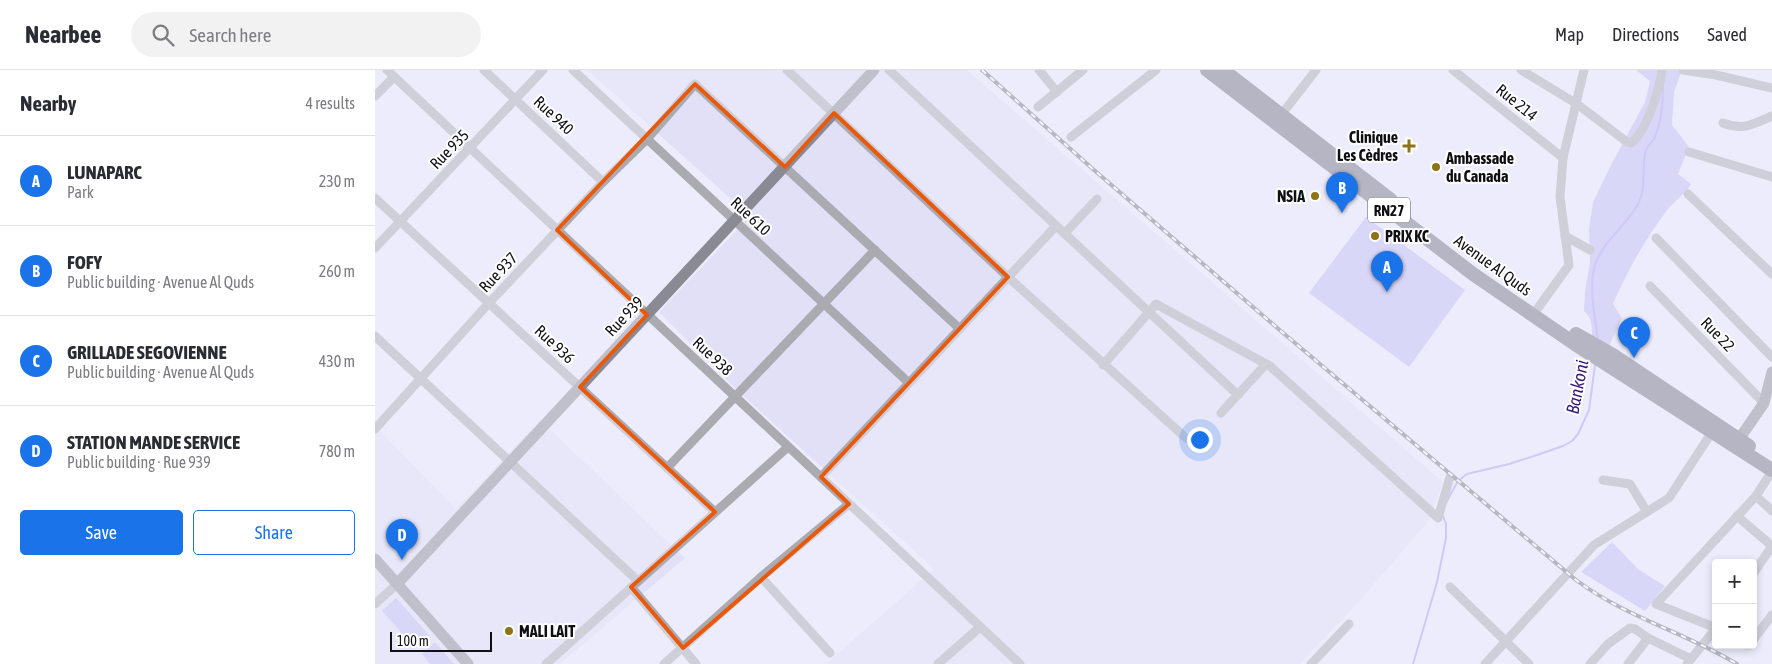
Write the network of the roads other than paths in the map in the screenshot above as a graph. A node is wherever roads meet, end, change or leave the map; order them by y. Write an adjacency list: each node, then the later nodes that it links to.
1 (387, 70): 19 (street, Rue 938)
2 (483, 70): 23 (street, Rue 940)
3 (543, 70): 23 (street, Rue 935)
4 (573, 70): 31 (street, Rue 610)
5 (787, 70): 26 (street)
6 (874, 70): 26 (main road, Rue 939)
7 (889, 70): 43 (street)
8 (1039, 70): 21 (street)
9 (1083, 70): 21 (street)
10 (1156, 70): 30 (street)
11 (1207, 70): 28 (main road, Avenue Al Quds / RN27)
12 (1223, 70): 28 (main road, Avenue Al Quds / RN27)
13 (1316, 70): 28 (street)
14 (1453, 70): 34 (street, Rue 214)
15 (1521, 70): 24 (street)
16 (1584, 70): 24 (street)
17 (1662, 70): 24 (street)
18 (1683, 70): 20 (street)
19 (394, 77): 22 (street); 32 (street, Rue 938)
20 (1772, 88)
21 (1057, 92): 25 (street)
22 (375, 96)
23 (515, 100): 32 (street, Rue 935); 37 (street, Rue 940)
24 (1577, 104): 34 (street)
25 (1038, 107)
26 (834, 114): 35 (main road, Rue 939); 52 (street)
27 (1772, 116): 29 (street)
28 (1278, 119): 56 (main road, Avenue Al Quds / RN27); 61 (main road, Avenue Al Quds / RN27)
29 (1723, 123)
30 (1071, 137)
31 (647, 139): 35 (street, Rue 937); 37 (street, Rue 937); 42 (street, Rue 610)
32 (470, 148): 41 (street, Rue 935); 44 (street, Rue 938)
33 (1689, 152): 36 (street)
34 (1563, 158): 46 (street)
35 (785, 167): 42 (main road, Rue 939); 49 (street)
36 (1772, 177)
37 (603, 182): 44 (street, Rue 937)
38 (1688, 194): 51 (street)
39 (375, 198): 41 (street, Rue 936)
40 (1097, 198): 45 (street)
41 (400, 221): 48 (street, Rue 935); 54 (street, Rue 936)
42 (735, 221): 55 (street, Rue 610); 58 (main road, Rue 939)
43 (1056, 226): 45 (street); 52 (street)
44 (557, 230): 54 (street, Rue 937); 58 (street, Rue 938)
45 (1065, 233): 57 (street)
46 (1565, 236): 50 (street); 56 (street)
47 (1656, 238): 62 (street)
48 (375, 248)
49 (875, 250): 55 (street); 59 (street)
50 (1590, 250)
51 (1772, 274)
52 (1008, 277): 59 (street); 64 (street)
53 (1650, 286): 72 (street, Rue 22)
54 (489, 303): 67 (street, Rue 937); 69 (street, Rue 936)
55 (824, 304): 68 (street, Rue 610); 71 (street)
56 (1538, 308): 61 (main road, Avenue Al Quds / RN27)
57 (1149, 312): 64 (street); 65 (street); 70 (street)
58 (647, 315): 69 (main road, Rue 939); 71 (street, Rue 938)
59 (960, 329): 68 (street)
60 (375, 336): 67 (street)
61 (1577, 340): 63 (main road, Avenue Al Quds / RN27)
62 (1772, 357)
63 (1613, 362): 75 (main road, Avenue Al Quds / RN27); 77 (main road, Avenue Al Quds / RN27)
64 (1103, 364): 76 (street)
65 (1266, 364): 70 (street); 84 (street)
66 (1772, 372): 72 (main road)
67 (421, 379): 74 (street, Rue 937); 80 (street)
68 (909, 383): 83 (street)
69 (580, 387): 80 (main road, Rue 939); 81 (street, Rue 936)
70 (1238, 394): 73 (street)
71 (735, 397): 78 (street, Rue 938); 81 (street)
72 (1764, 403): 77 (main road)
73 (1221, 413)
74 (375, 429)
75 (1712, 432): 77 (main road, Avenue Al Quds / RN27); 90 (street)
76 (1187, 439)
77 (1737, 442): 79 (main road, Avenue Al Quds / RN27); 82 (main road, Avenue Al Quds / RN27)
78 (789, 447): 83 (street, Rue 938); 89 (street)
79 (1772, 462)
80 (510, 463): 96 (main road, Rue 939); 97 (street)
81 (667, 468): 89 (street, Rue 936)
82 (1772, 470): 86 (street)
83 (821, 477): 87 (street, Rue 938)
84 (1450, 477)
85 (1603, 480): 90 (street)
86 (1756, 496): 88 (street); 91 (street)
87 (849, 504): 95 (street); 103 (street, Rue 938)
88 (1772, 511)
89 (715, 512): 97 (street)
90 (1647, 512): 107 (street)
91 (1737, 516): 92 (street); 102 (street)
92 (1772, 546): 94 (street)
93 (375, 559): 96 (main road)
94 (1757, 568)
95 (761, 577): 108 (street); 109 (street)
96 (397, 584): 99 (street); 111 (main road)
97 (634, 584): 108 (street); 112 (street)
98 (1450, 588): 107 (street)
99 (375, 604)
100 (1772, 615): 105 (street)
101 (1349, 624): 117 (street)
102 (1712, 626)
103 (980, 627): 115 (street); 116 (street, Rue 938)
104 (1712, 633): 110 (street)
105 (1757, 635)
106 (1648, 638): 110 (street); 120 (street); 121 (street)
107 (1505, 641): 118 (street); 119 (street)
108 (683, 648): 113 (street); 114 (street)
109 (829, 653)
110 (1689, 661)
111 (468, 664)
112 (546, 664)
113 (664, 664)
114 (697, 664)
115 (938, 664)
116 (1019, 664)
117 (1311, 664)
118 (1485, 664)
119 (1529, 664)
120 (1590, 664)
121 (1628, 664)

